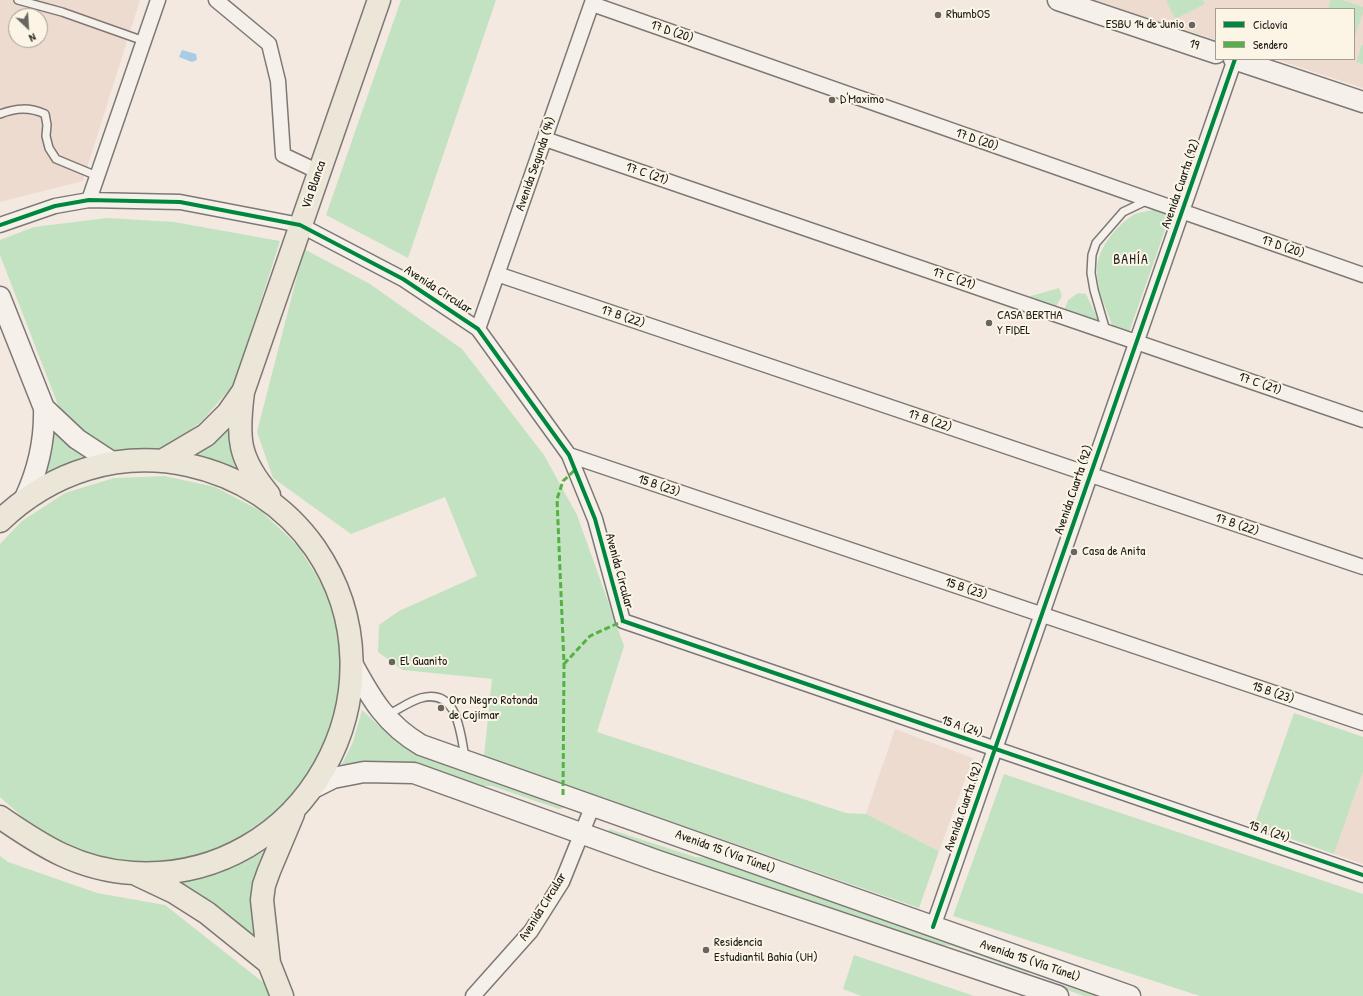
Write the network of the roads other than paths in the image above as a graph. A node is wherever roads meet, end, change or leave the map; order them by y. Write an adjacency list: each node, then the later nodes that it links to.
1 (18, 0): 7 (lane)
2 (158, 0): 7 (street)
3 (216, 0): 14 (street)
4 (379, 0): 14 (main road, Vía Blanca)
5 (1058, 0): 8 (main road, 19)
6 (593, 2): 13 (street, Avenida Segunda (94)); 17 (street, 17 D (20))
7 (144, 41): 15 (street)
8 (1215, 53)
9 (1234, 60): 18 (street, Avenida Cuarta (92))
10 (1237, 60): 11 (main road)
11 (1363, 102)
12 (0, 114): 15 (lane)
13 (545, 139): 21 (street, Avenida Segunda (94)); 25 (street, 17 C (21))
14 (319, 172): 20 (main road, Vía Blanca)
15 (97, 176): 16 (street)
16 (89, 200): 19 (street, Avenida Circular); 20 (street, Avenida Circular)
17 (1148, 200): 18 (street, 17 D (20)); 25 (lane)
18 (1182, 212): 22 (street, 17 D (20)); 26 (street, Avenida Cuarta (92))
19 (0, 225)
20 (300, 225): 24 (street, Avenida Circular); 27 (main road, Vía Blanca)
21 (497, 274): 24 (street, Avenida Segunda (94)); 33 (street, 17 B (22))
22 (1363, 275)
23 (0, 297): 28 (main road)
24 (478, 328): 30 (street, Avenida Circular)
25 (1106, 332): 26 (street, 17 C (21))
26 (1136, 342): 29 (street, 17 C (21)); 33 (street, Avenida Cuarta (92))
27 (243, 392): 31 (main road, Vía Blanca); 35 (main road, Vía Blanca)
28 (44, 408): 32 (main road); 34 (main road)
29 (1363, 420)
30 (569, 455): 38 (street, 15 B (23)); 39 (street, Avenida Circular)
31 (162, 461): 32 (main road); 35 (main road)
32 (112, 462): 34 (main road)
33 (1090, 475): 37 (street, 17 B (22)); 38 (street, Avenida Cuarta (92))
34 (25, 498): 36 (main road)
35 (283, 512): 40 (main road)
36 (0, 521)
37 (1363, 567)
38 (1041, 614): 42 (street, 15 B (23)); 43 (street, Avenida Cuarta (92))
39 (623, 621): 43 (street, 15 A (24))
40 (353, 665): 41 (main road, Avenida 15 (Vía Túnel)); 45 (main road)
41 (385, 716): 44 (main road, Avenida 15 (Vía Túnel)); 44 (lane)
42 (1363, 723)
43 (995, 748): 51 (street, 15 A (24)); 52 (street, Avenida Cuarta (92))
44 (465, 761): 46 (main road, Avenida 15 (Vía Túnel))
45 (313, 788): 47 (main road); 49 (main road, Avenida 15 (Vía Túnel))
46 (592, 805): 49 (street, Avenida Circular); 52 (main road, Avenida 15 (Vía Túnel))
47 (296, 808): 50 (main road); 53 (main road)
48 (0, 817): 50 (main road)
49 (581, 834): 55 (main road, Avenida 15 (Vía Túnel)); 57 (street, Avenida Circular)
50 (133, 873): 53 (main road)
51 (1363, 874)
52 (933, 927): 54 (main road, Avenida 15 (Vía Túnel))
53 (269, 963): 56 (main road)
54 (1050, 968): 55 (street); 58 (main road, Avenida 15 (Vía Túnel))
55 (1046, 994)
56 (282, 996)
57 (473, 996)
58 (1130, 996)

